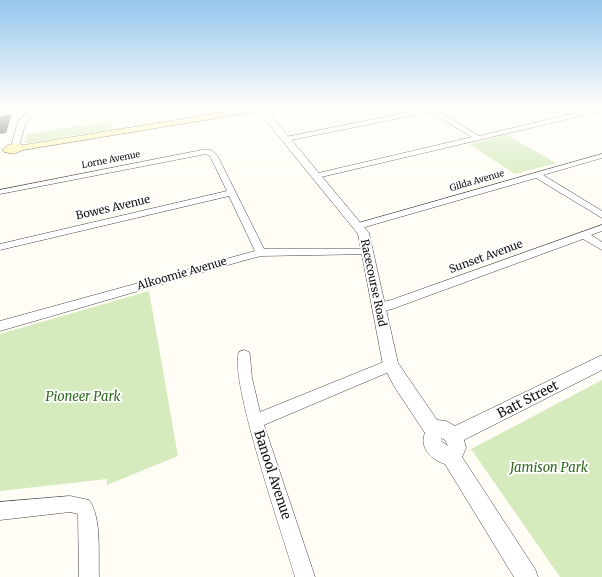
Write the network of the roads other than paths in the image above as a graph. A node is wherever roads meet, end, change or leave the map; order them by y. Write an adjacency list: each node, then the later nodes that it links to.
1 (16, 134): 9 (street)
2 (100, 134): 9 (main road)
3 (283, 134): 8 (street, Racecourse Road)
4 (312, 134): 8 (street)
5 (471, 134): 7 (street)
6 (495, 134): 7 (street)
7 (478, 138): 12 (street)
8 (286, 139): 12 (street, Racecourse Road)
9 (10, 148)
10 (602, 156): 11 (street, Gilda Avenue)
11 (537, 175): 15 (street); 16 (street, Gilda Avenue)
12 (317, 176): 16 (street, Racecourse Road)
13 (0, 192): 14 (street, Lorne Avenue)
14 (231, 193): 19 (street, Bowes Avenue); 22 (street, Lorne Avenue)
15 (602, 215)
16 (358, 226): 21 (street, Racecourse Road)
17 (602, 228): 18 (street, Sunset Avenue)
18 (584, 235): 20 (street); 23 (street, Sunset Avenue)
19 (0, 247)
20 (602, 247)
21 (368, 252): 22 (street, Alkoomie Avenue); 23 (street, Racecourse Road)
22 (261, 253): 24 (street, Alkoomie Avenue)
23 (378, 307): 27 (street, Racecourse Road)
24 (0, 326)
25 (244, 356): 28 (street)
26 (602, 362): 29 (street, Batt Street)
27 (391, 365): 28 (street, Banool Avenue); 29 (street, Racecourse Road)
28 (255, 422): 32 (street, Banool Avenue)
29 (452, 446): 33 (street)
30 (0, 511): 31 (street)
31 (89, 577)
32 (305, 577)
33 (527, 577)

